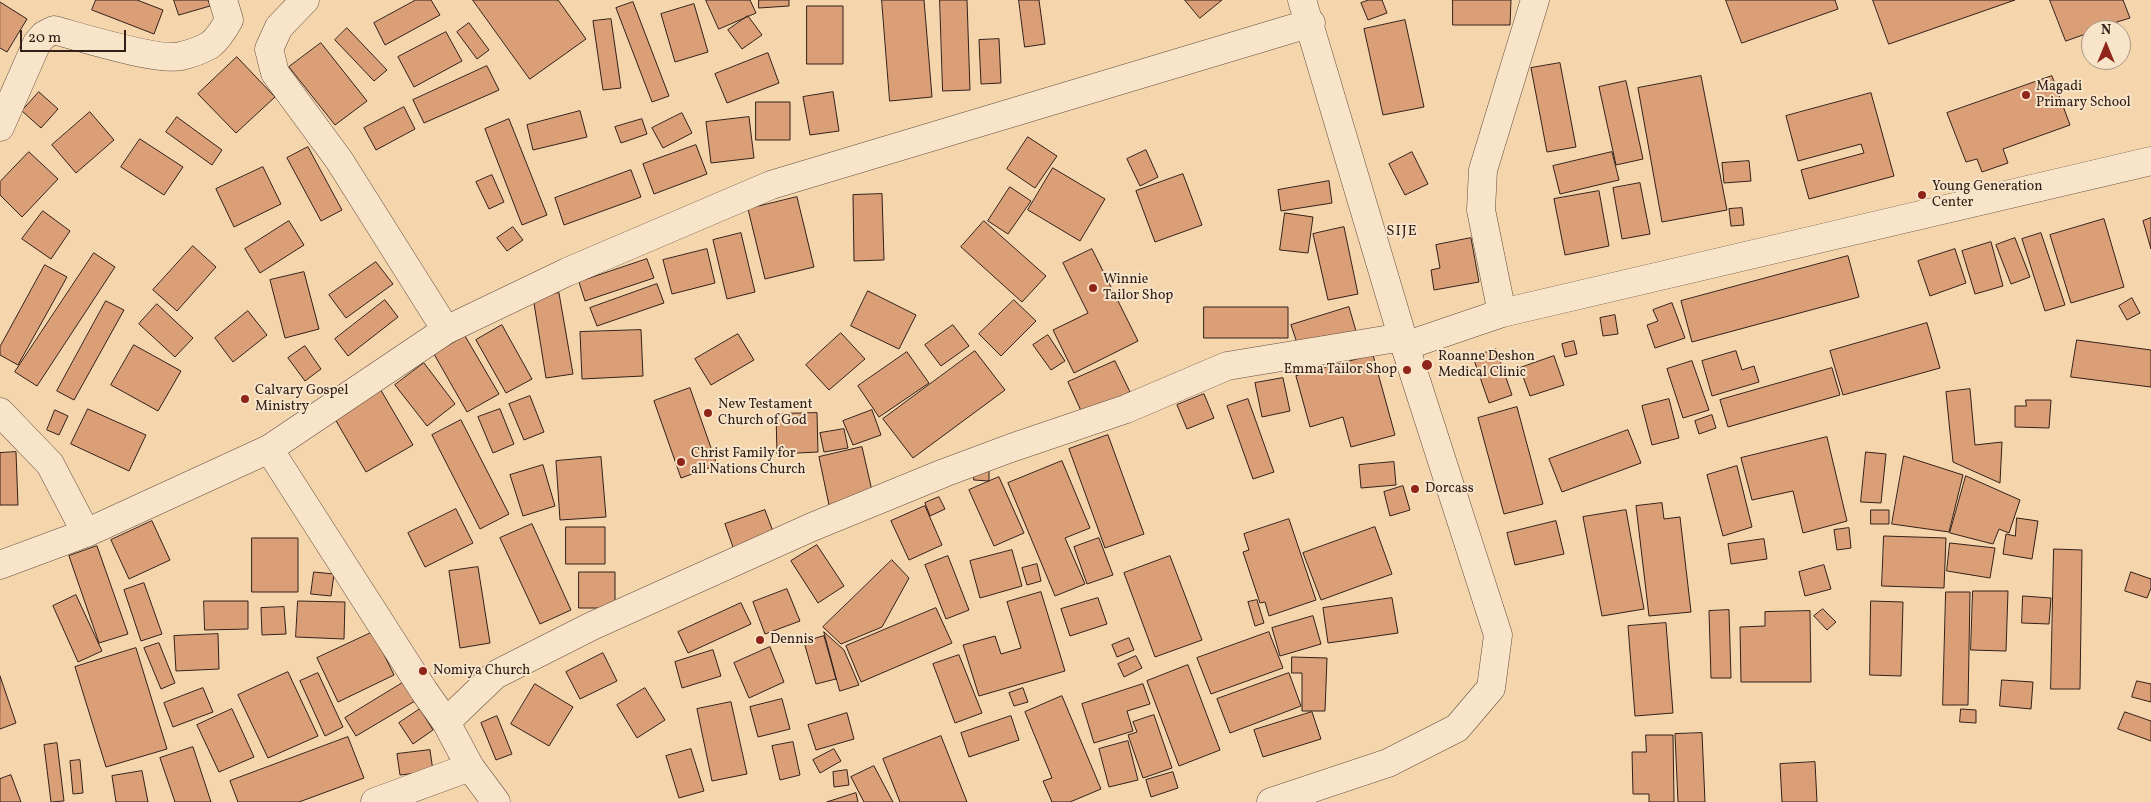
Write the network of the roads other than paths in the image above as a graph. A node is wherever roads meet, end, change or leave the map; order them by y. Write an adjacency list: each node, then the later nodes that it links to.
1 (223, 0): 5 (street)
2 (305, 0): 8 (street)
3 (1535, 0): 7 (street)
4 (1306, 12): 8 (street); 9 (street)
5 (0, 127)
6 (2151, 160): 7 (street)
7 (1502, 312): 9 (street)
8 (446, 330): 11 (street)
9 (1404, 342): 14 (street); 18 (street)
10 (0, 412): 12 (street)
11 (269, 449): 12 (street); 14 (street)
12 (86, 533): 13 (street)
13 (0, 565)
14 (446, 722): 15 (street)
15 (470, 767): 16 (street); 17 (street)
16 (375, 802)
17 (496, 802)
18 (1271, 802)

